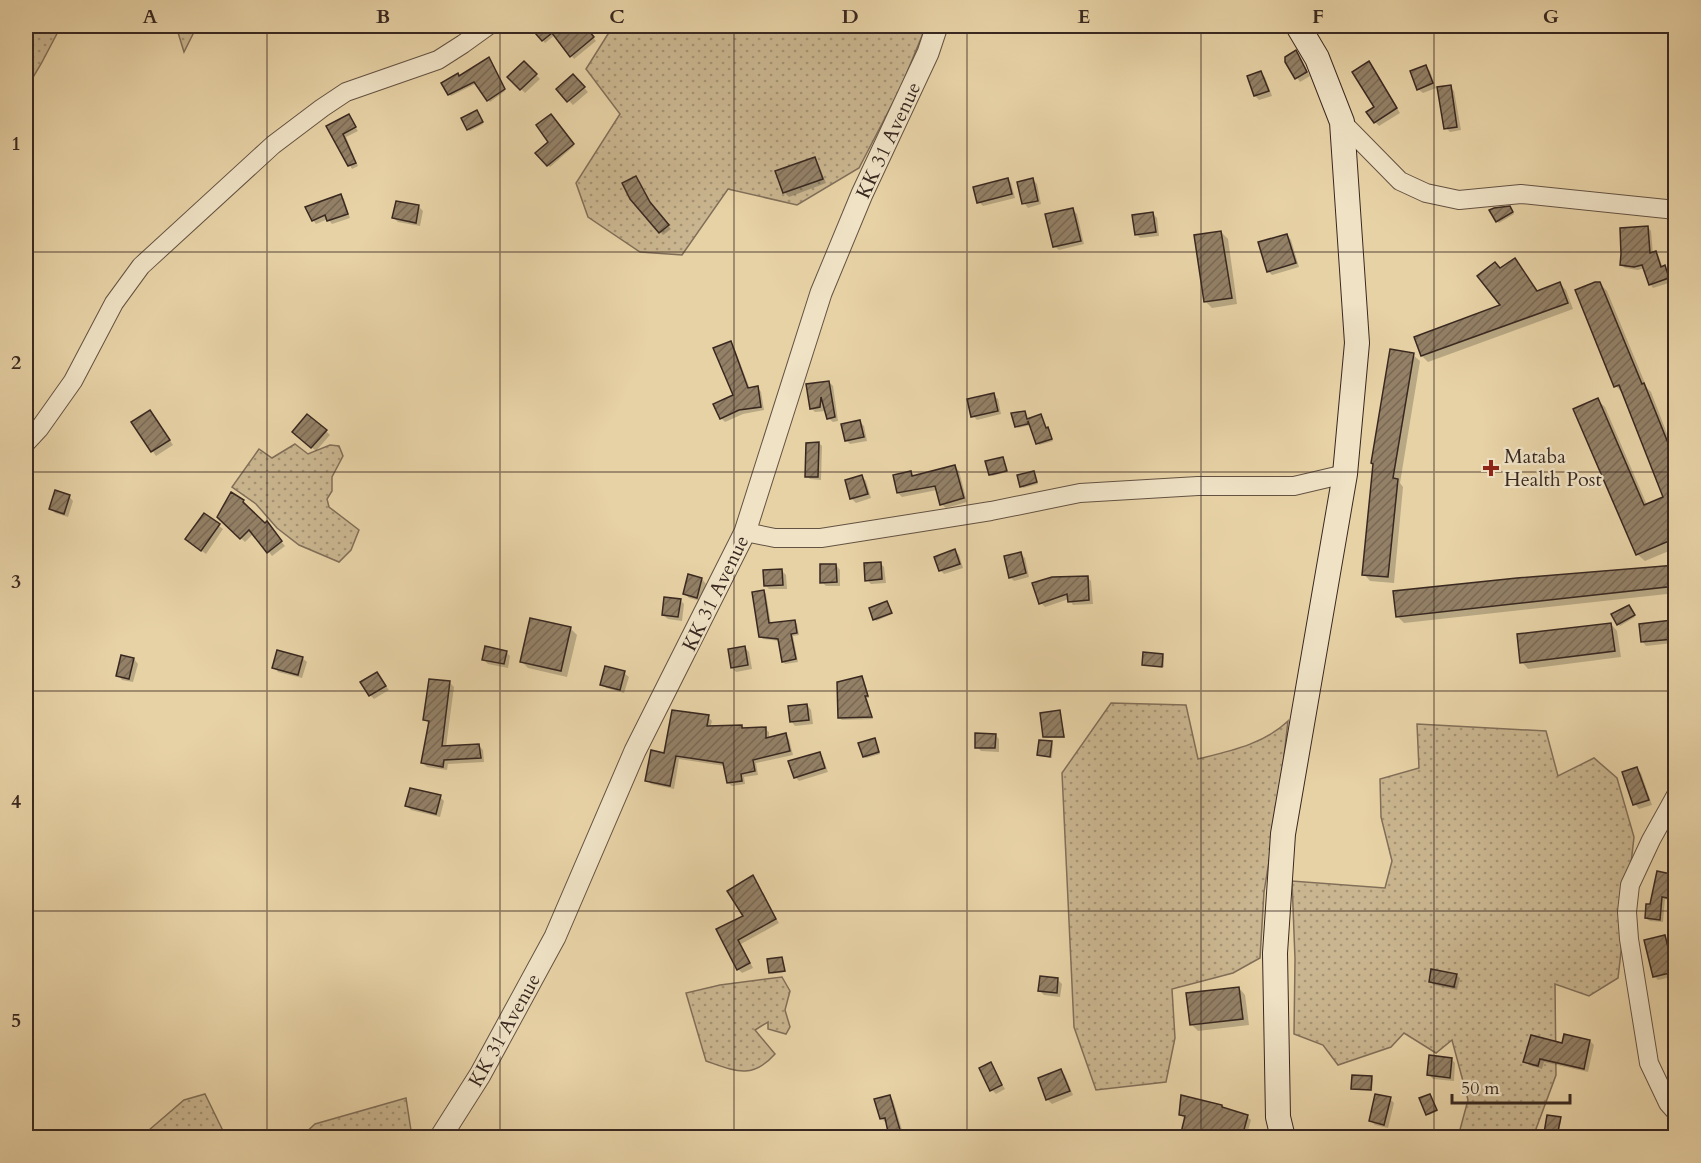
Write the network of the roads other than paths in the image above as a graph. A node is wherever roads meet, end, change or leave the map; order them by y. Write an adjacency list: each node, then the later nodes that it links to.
1 (488, 26): 6 (street)
2 (1298, 26): 4 (main road)
3 (940, 28): 8 (street, KK 31 Avenue)
4 (1342, 122): 5 (street); 7 (main road)
5 (1676, 210)
6 (26, 443)
7 (1345, 474): 8 (street); 12 (main road)
8 (745, 532): 11 (street, KK 31 Avenue)
9 (1676, 795): 10 (street)
10 (1676, 1112)
11 (440, 1137)
12 (1282, 1137)

